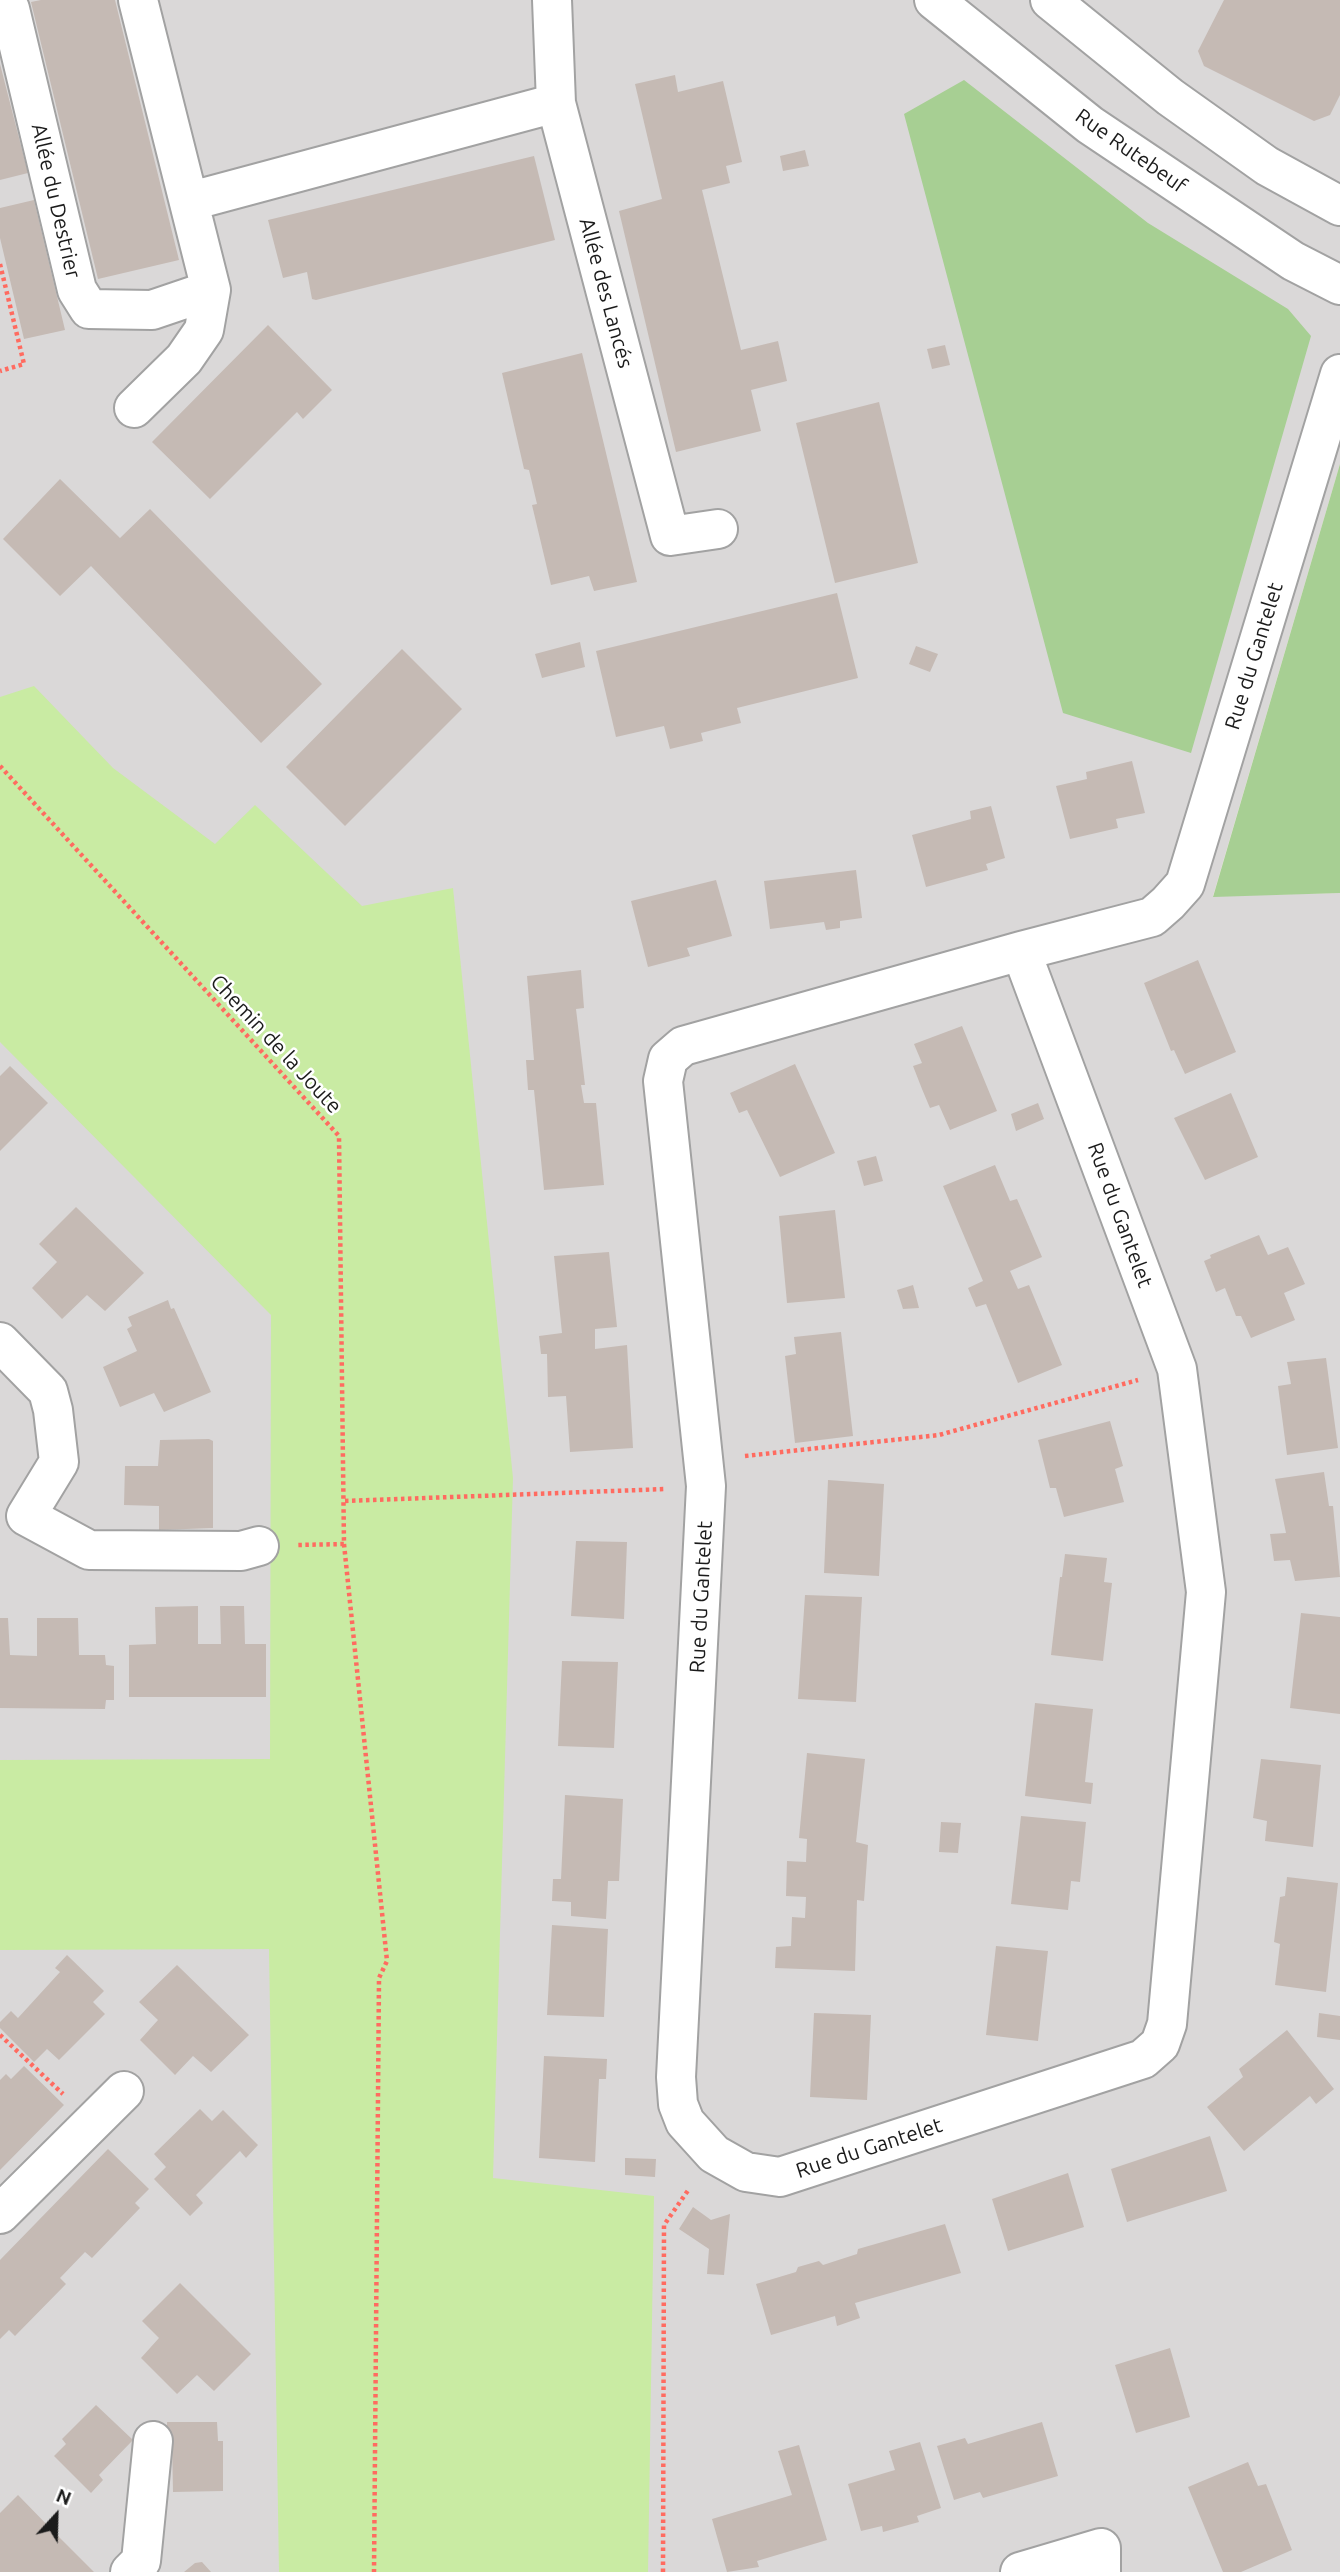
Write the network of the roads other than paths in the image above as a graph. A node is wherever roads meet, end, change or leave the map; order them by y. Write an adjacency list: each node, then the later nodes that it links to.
1 (138, 0): 7 (street)
2 (552, 0): 6 (street, Allée des Lancés)
3 (934, 0): 9 (street, Rue Rutebeuf)
4 (1050, 0): 8 (street)
5 (10, 9): 10 (street, Allée du Destrier)
6 (556, 103): 7 (street); 13 (street, Allée des Lancés)
7 (191, 201): 10 (street)
8 (1340, 206)
9 (1340, 285)
10 (211, 290): 12 (street)
11 (1340, 374): 14 (street, Rue du Gantelet)
12 (134, 408)
13 (718, 529)
14 (1021, 951): 14 (street, Rue du Gantelet)
15 (0, 1342): 16 (street)
16 (259, 1546)
17 (124, 2091): 18 (street)
18 (0, 2214)
19 (153, 2441): 20 (street)
20 (130, 2572)
21 (1020, 2572): 22 (street)
22 (1101, 2572)

